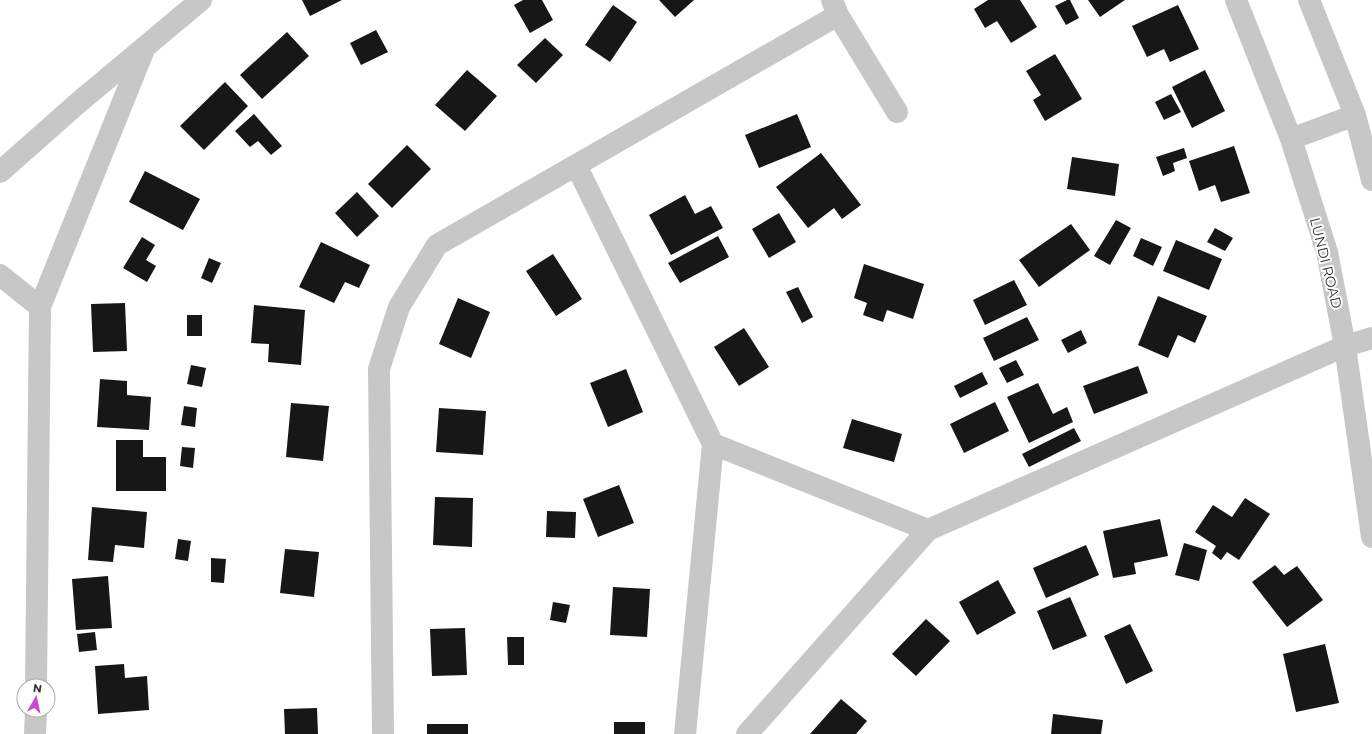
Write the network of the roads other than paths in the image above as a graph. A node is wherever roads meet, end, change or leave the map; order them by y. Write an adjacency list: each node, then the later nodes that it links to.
1 (201, 0): 5 (street)
2 (1236, 0): 8 (street, LUNDI ROAD)
3 (1309, 0): 7 (street)
4 (835, 7): 6 (street); 9 (street)
5 (145, 47): 10 (street); 13 (street)
6 (897, 112)
7 (1355, 115): 8 (street); 11 (street)
8 (1290, 139): 15 (street, LUNDI ROAD)
9 (576, 165): 16 (street); 22 (street)
10 (0, 172)
11 (1372, 180)
12 (0, 276): 13 (street)
13 (40, 307): 19 (street)
14 (1372, 338): 15 (street)
15 (1345, 346): 17 (street); 18 (street, LUNDI ROAD)
16 (713, 444): 17 (street); 23 (street)
17 (928, 530): 24 (street)
18 (1372, 537)
19 (36, 678)
20 (36, 718): 21 (street)
21 (35, 734)
22 (383, 734)
23 (685, 734)
24 (747, 734)

